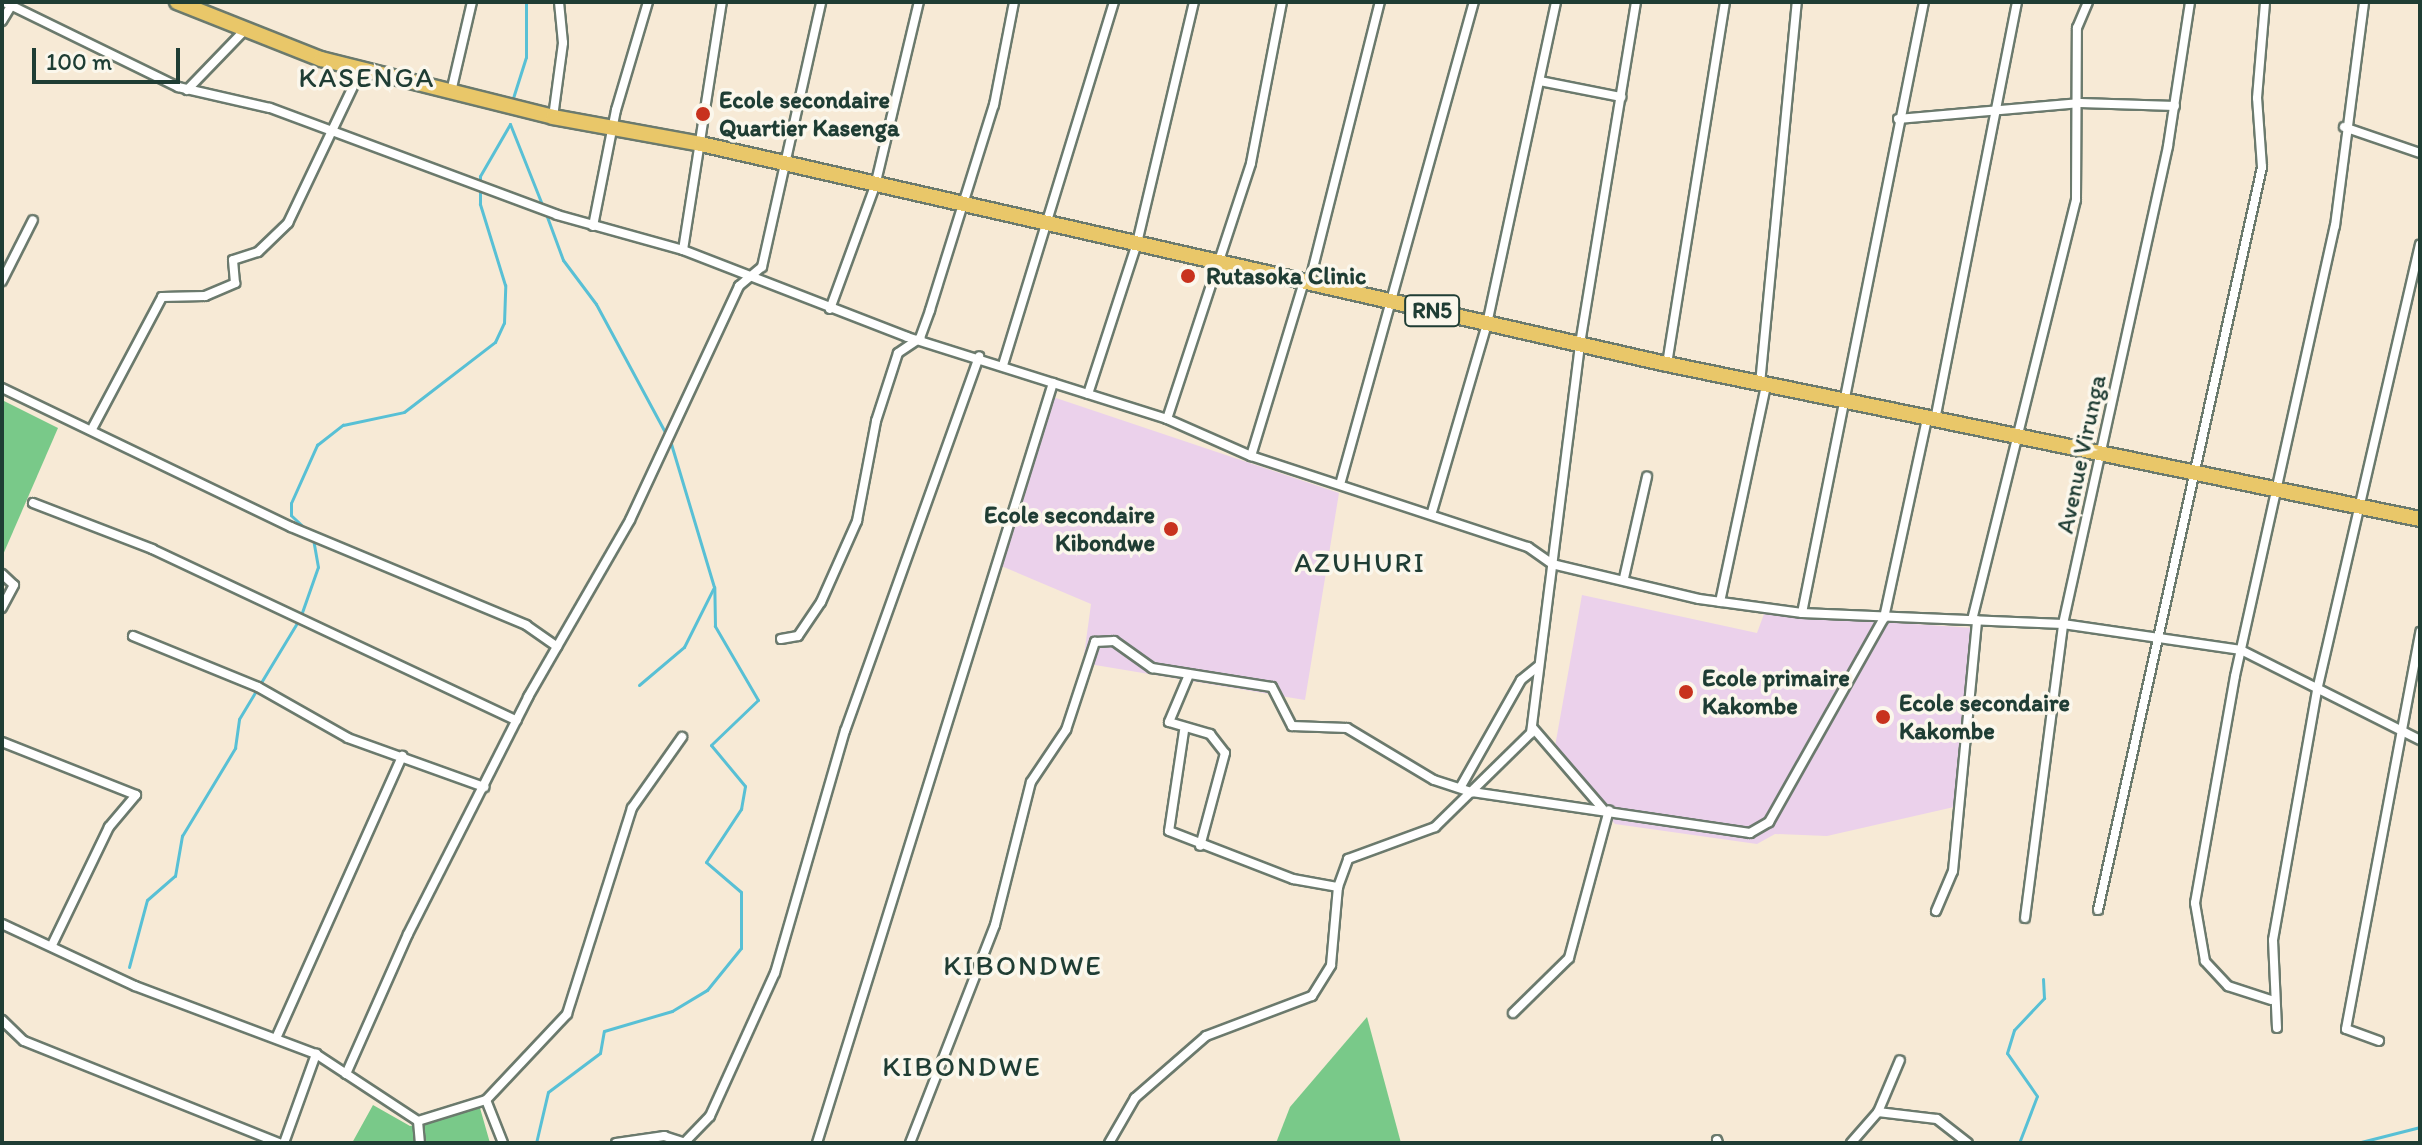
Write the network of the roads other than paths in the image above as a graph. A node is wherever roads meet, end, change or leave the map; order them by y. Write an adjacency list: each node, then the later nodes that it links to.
1 (177, 2): 26 (highway, RN5)
2 (472, 2): 30 (street)
3 (559, 2): 35 (street)
4 (648, 2): 38 (street)
5 (722, 2): 40 (street)
6 (821, 2): 42 (street)
7 (919, 2): 43 (street)
8 (1014, 2): 44 (street)
9 (1114, 2): 46 (street)
10 (1194, 2): 48 (street)
11 (1282, 2): 51 (street)
12 (1380, 2): 54 (street)
13 (1474, 2): 55 (street)
14 (1556, 2): 28 (street)
15 (1636, 2): 31 (street)
16 (1725, 2): 61 (street)
17 (1797, 2): 64 (street)
18 (1924, 2): 36 (street)
19 (2017, 2): 34 (street)
20 (2088, 2): 32 (street)
21 (2190, 2): 33 (street, Avenue Virunga)
22 (2265, 2): 74 (street)
23 (2364, 2): 37 (street)
24 (7, 4): 25 (street); 29 (street)
25 (2, 21)
26 (245, 30): 27 (highway, RN5); 29 (street)
27 (361, 70): 30 (highway, RN5); 39 (street)
28 (1540, 81): 31 (street); 57 (street)
29 (187, 90): 39 (street)
30 (451, 93): 35 (highway, RN5)
31 (1621, 97): 59 (street)
32 (2080, 103): 33 (street); 34 (street); 71 (street)
33 (2175, 106): 72 (street, Avenue Virunga)
34 (1997, 108): 36 (street); 69 (street)
35 (553, 117): 38 (highway, RN5)
36 (1898, 119): 67 (street)
37 (2344, 127): 41 (street); 77 (street)
38 (613, 128): 40 (highway, RN5); 47 (street)
39 (336, 135): 47 (street); 70 (street)
40 (701, 144): 42 (highway, RN5); 50 (street)
41 (2420, 153)
42 (790, 167): 43 (highway, RN5); 52 (street)
43 (875, 186): 44 (highway, RN5); 56 (street)
44 (964, 206): 46 (highway, RN5); 58 (street)
45 (33, 220): 53 (street)
46 (1052, 224): 48 (highway, RN5); 62 (street)
47 (593, 226): 50 (street)
48 (1137, 243): 51 (highway, RN5); 66 (street)
49 (2420, 245): 79 (street)
50 (683, 250): 52 (street)
51 (1223, 263): 54 (highway, RN5); 68 (street)
52 (750, 278): 56 (street); 95 (street)
53 (2, 281)
54 (1306, 283): 55 (highway, RN5); 73 (street)
55 (1393, 303): 57 (highway, RN5); 76 (street)
56 (830, 309): 58 (street)
57 (1487, 324): 59 (highway, RN5); 80 (street)
58 (920, 338): 60 (street); 93 (street)
59 (1580, 344): 61 (highway, RN5); 82 (street)
60 (979, 356): 62 (street); 136 (street)
61 (1667, 364): 64 (highway, RN5)
62 (1003, 365): 63 (street)
63 (1053, 383): 66 (street); 137 (street)
64 (1763, 384): 67 (highway, RN5); 85 (street)
65 (2, 388): 70 (street)
66 (1088, 394): 68 (street)
67 (1839, 400): 69 (highway, RN5); 87 (street)
68 (1167, 419): 73 (street)
69 (1931, 420): 71 (highway, RN5); 88 (street)
70 (93, 427): 95 (street)
71 (2019, 439): 72 (highway, RN5); 89 (street)
72 (2102, 455): 74 (highway, RN5); 90 (street, Avenue Virunga)
73 (1251, 456): 76 (street)
74 (2191, 472): 77 (highway, RN5); 94 (street)
75 (1647, 477): 84 (street)
76 (1341, 481): 80 (street)
77 (2278, 490): 79 (highway, RN5); 96 (street)
78 (33, 503): 100 (street)
79 (2359, 508): 81 (highway, RN5); 99 (street)
80 (1432, 512): 82 (street)
81 (2420, 519)
82 (1552, 564): 84 (street); 97 (street)
83 (2, 574): 86 (street)
84 (1624, 578): 85 (street)
85 (1720, 602): 87 (street)
86 (2, 608)
87 (1802, 613): 88 (street)
88 (1884, 618): 89 (street); 111 (street)
89 (1974, 620): 90 (street); 115 (street)
90 (2063, 624): 94 (street); 116 (street, Avenue Virunga)
91 (2420, 632): 102 (street)
92 (133, 636): 107 (street)
93 (781, 639)
94 (2157, 639): 96 (street); 114 (street)
95 (557, 647): 100 (street)
96 (2241, 650): 99 (street); 119 (street)
97 (1537, 667): 101 (street); 109 (street)
98 (1188, 677): 103 (street); 109 (street); 138 (street)
99 (2318, 686): 102 (street); 119 (street)
100 (517, 721): 108 (street)
101 (1533, 728): 110 (street); 111 (street)
102 (2398, 728): 105 (street); 124 (street)
103 (1184, 731): 112 (street); 112 (street)
104 (682, 737): 128 (street)
105 (2420, 740)
106 (2, 742): 118 (street)
107 (402, 756): 108 (street); 123 (street)
108 (484, 787): 127 (street)
109 (1460, 788): 110 (street)
110 (1472, 792): 111 (street); 113 (street)
111 (1605, 809): 120 (street)
112 (1200, 846): 113 (street)
113 (1338, 887): 139 (street)
114 (2098, 910)
115 (1936, 911)
116 (2025, 918)
117 (2, 924): 118 (street)
118 (52, 945): 123 (street)
119 (2271, 1000): 122 (street)
120 (1513, 1013)
121 (2, 1020): 132 (street)
122 (2277, 1028)
123 (277, 1036): 125 (street)
124 (2379, 1041)
125 (316, 1054): 127 (street); 132 (street)
126 (1900, 1060): 129 (street)
127 (346, 1074): 130 (street)
128 (486, 1100): 130 (street); 134 (street)
129 (1878, 1112): 140 (street); 141 (street)
130 (418, 1121): 133 (street)
131 (641, 1140): 135 (street); 136 (street)
132 (282, 1143)
133 (420, 1143)
134 (503, 1143)
135 (616, 1143)
136 (685, 1143)
137 (817, 1143)
138 (910, 1143)
139 (1109, 1143)
140 (1851, 1143)
141 (1968, 1143)

